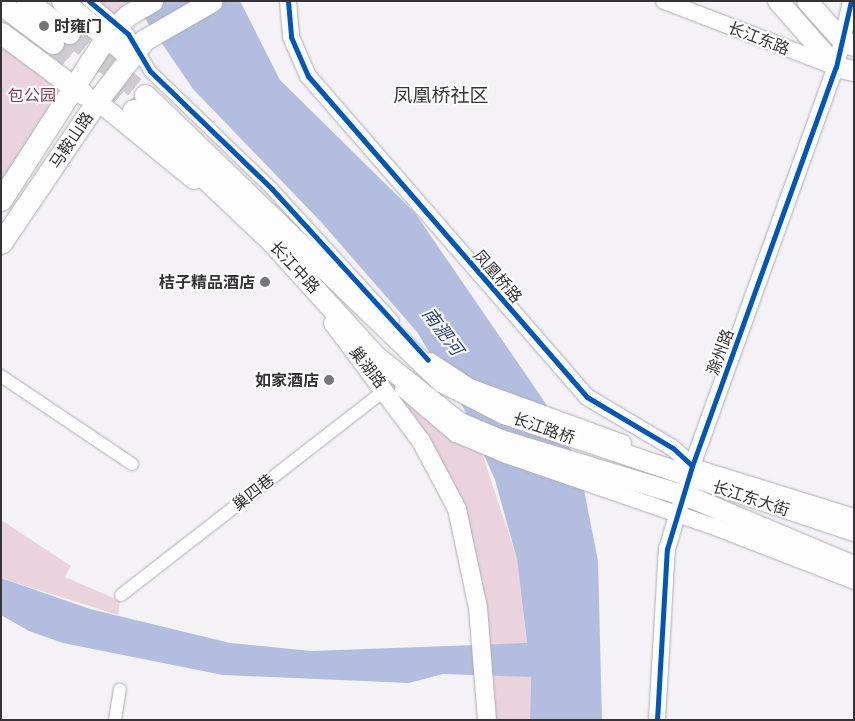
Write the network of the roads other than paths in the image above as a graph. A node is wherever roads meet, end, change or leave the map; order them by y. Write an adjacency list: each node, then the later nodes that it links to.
1 (27, 1): 10 (highway)
2 (62, 1): 12 (highway)
3 (89, 1): 12 (street)
4 (212, 1): 15 (highway)
5 (288, 1): 30 (street, 凤凰桥路)
6 (664, 1): 16 (street, 长江东路)
7 (778, 1): 16 (main road)
8 (807, 1): 14 (main road)
9 (851, 1): 14 (street, 滁州路)
10 (1, 4)
11 (144, 6): 12 (highway, 马鞍山路)
12 (112, 30): 15 (highway); 17 (highway, 马鞍山路)
13 (1, 33): 17 (highway)
14 (850, 40): 16 (street, 滁州路)
15 (137, 49): 18 (highway, 马鞍山路); 23 (street)
16 (845, 69): 30 (street, 滁州路)
17 (71, 86): 18 (highway); 19 (highway, 马鞍山路)
18 (97, 101): 20 (highway, 马鞍山路); 22 (main road, 巢湖路)
19 (1, 200)
20 (1, 243)
21 (319, 294): 22 (street); 25 (highway, 长江中路); 27 (highway, 长江中路)
22 (352, 343): 26 (main road, 巢湖路); 27 (street)
23 (428, 360): 28 (street)
24 (1, 376): 29 (street)
25 (442, 382): 28 (main road, 长江路桥)
26 (385, 390): 36 (street, 巢四巷); 39 (main road, 巢湖路)
27 (457, 428): 31 (main road, 长江路桥)
28 (654, 461): 30 (main road, 长江东大街)
29 (132, 464)
30 (689, 489): 31 (main road, 长江东大街); 32 (street); 33 (main road, 长江东大街); 34 (main road, 长江东大街); 35 (street); 40 (street, 滁州路); 41 (street, 滁州路)
31 (651, 496)
32 (854, 516)
33 (854, 531)
34 (854, 566)
35 (854, 581)
36 (121, 595)
37 (120, 689): 38 (street)
38 (115, 720)
39 (487, 720)
40 (657, 720)
41 (666, 720)

